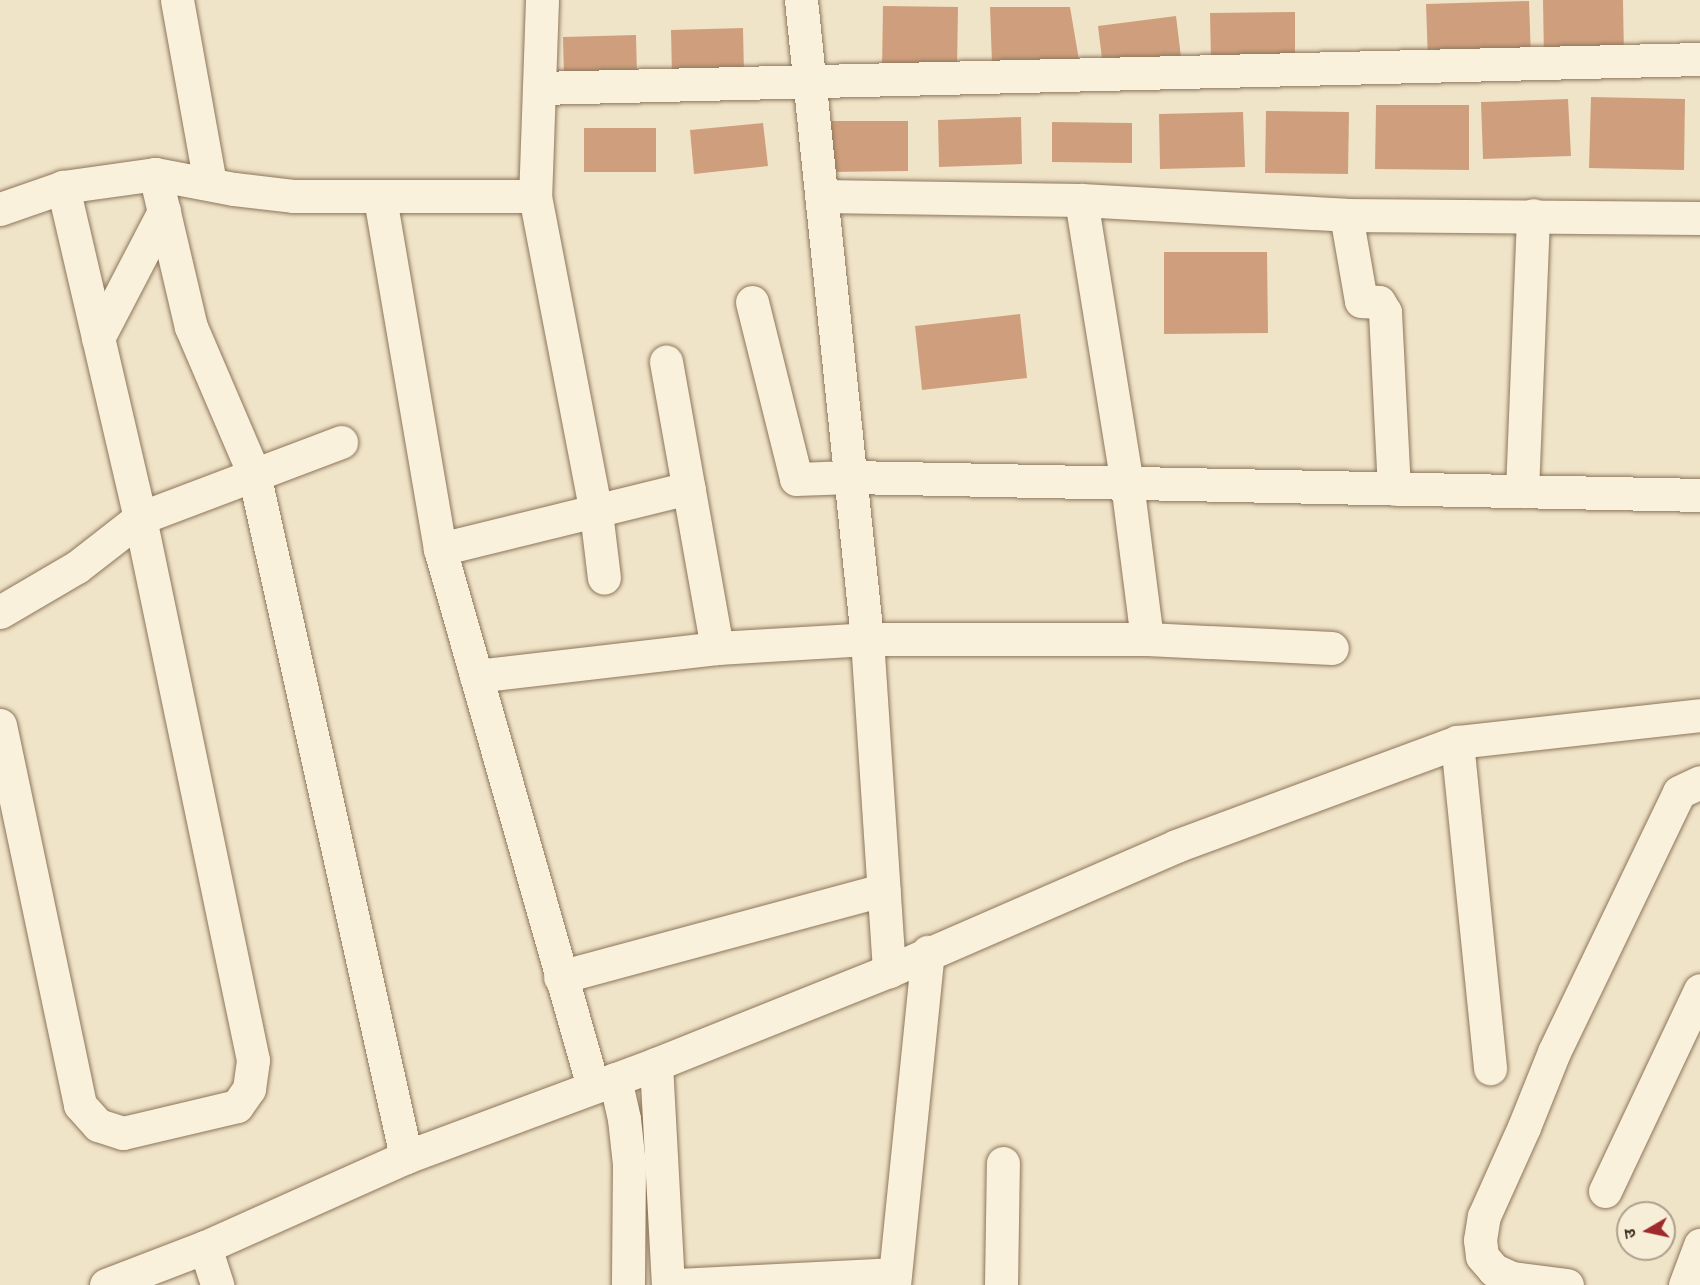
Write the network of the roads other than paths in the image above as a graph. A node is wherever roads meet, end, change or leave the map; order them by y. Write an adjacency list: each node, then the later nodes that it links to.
1 (177, 0): 8 (street)
2 (542, 0): 6 (street)
3 (801, 0): 5 (street)
4 (1700, 59): 5 (street)
5 (809, 81): 6 (street); 11 (street)
6 (539, 88): 10 (street)
7 (155, 174): 8 (street); 9 (street); 15 (street)
8 (222, 186): 12 (street)
9 (63, 187): 14 (street); 20 (street)
10 (535, 196): 12 (street); 30 (street)
11 (821, 196): 13 (street); 24 (street)
12 (380, 198): 32 (street)
13 (1080, 200): 16 (street); 25 (street)
14 (0, 208)
15 (164, 211): 20 (street); 23 (street)
16 (1346, 215): 17 (street); 27 (street)
17 (1533, 215): 18 (street); 28 (street)
18 (1700, 218)
19 (752, 302): 24 (street)
20 (98, 338): 31 (street)
21 (666, 362): 26 (street)
22 (341, 442): 23 (street)
23 (254, 474): 31 (street); 52 (street)
24 (851, 477): 25 (street); 35 (street)
25 (1127, 483): 27 (street); 36 (street)
26 (689, 488): 30 (street); 37 (street)
27 (1394, 489): 28 (street)
28 (1522, 491): 29 (street)
29 (1700, 495)
30 (596, 512): 32 (street); 33 (street)
31 (140, 519): 34 (street); 41 (street)
32 (440, 549): 39 (street)
33 (604, 578)
34 (0, 612)
35 (867, 639): 36 (street); 37 (street); 44 (street)
36 (1147, 639): 38 (street)
37 (717, 648): 39 (street)
38 (1332, 648)
39 (476, 676): 47 (street)
40 (1700, 715): 42 (street)
41 (0, 725)
42 (1457, 742): 45 (street); 50 (street)
43 (1700, 782): 55 (street)
44 (884, 890): 46 (street); 47 (street)
45 (928, 952): 46 (street); 58 (street)
46 (889, 970): 49 (street)
47 (560, 977): 51 (street)
48 (1700, 990): 54 (street)
49 (656, 1064): 51 (street); 62 (street)
50 (1490, 1068)
51 (594, 1087): 52 (street); 61 (street)
52 (406, 1157): 57 (street)
53 (1003, 1163): 64 (street)
54 (1605, 1191)
55 (1480, 1245): 65 (street); 66 (street)
56 (1700, 1245): 67 (street)
57 (205, 1247): 59 (street); 60 (street)
58 (895, 1280): 63 (street)
59 (106, 1285)
60 (218, 1285)
61 (628, 1285)
62 (668, 1285)
63 (679, 1285)
64 (1001, 1285)
65 (1471, 1285)
66 (1567, 1285)
67 (1685, 1285)

